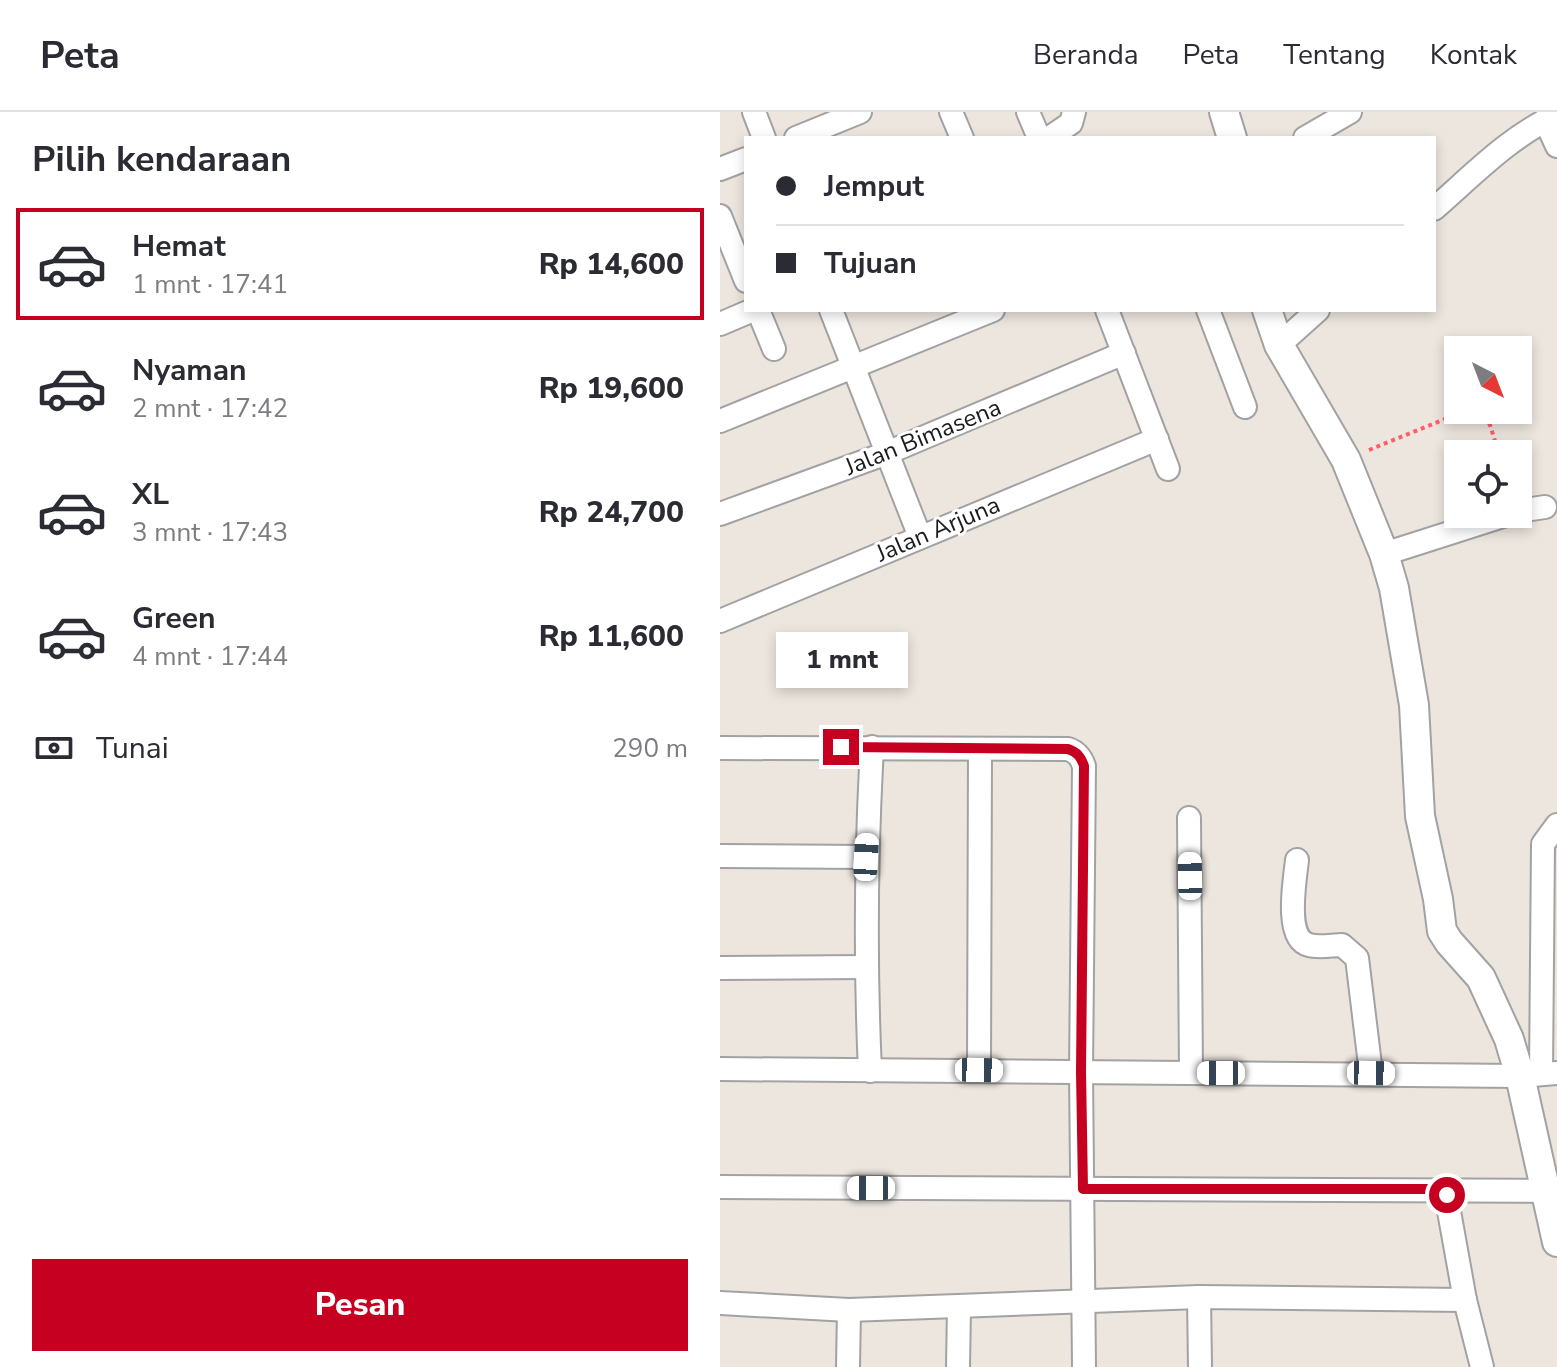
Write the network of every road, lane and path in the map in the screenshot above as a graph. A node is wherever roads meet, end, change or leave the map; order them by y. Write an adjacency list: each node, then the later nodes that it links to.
1 (754, 112): 9 (street)
2 (860, 112): 10 (street)
3 (951, 112): 11 (street)
4 (1028, 112): 12 (street)
5 (1074, 112): 13 (street)
6 (1224, 112): 14 (street)
7 (1350, 112): 15 (street)
8 (1551, 117): 16 (street); 19 (street)
9 (763, 136)
10 (801, 136)
11 (961, 136)
12 (1038, 136)
13 (1052, 136)
14 (1231, 136)
15 (1308, 136)
16 (1557, 146)
17 (744, 160): 18 (street)
18 (720, 169)
19 (1436, 207)
20 (720, 216): 21 (street)
21 (728, 259): 22 (street)
22 (744, 279)
23 (750, 312): 31 (street)
24 (756, 312): 33 (street)
25 (832, 312): 35 (street)
26 (988, 312): 35 (street)
27 (1209, 312): 36 (street)
28 (1268, 312): 32 (street)
29 (1316, 312): 32 (street)
30 (1116, 314): 34 (street)
31 (720, 324)
32 (1279, 345): 41 (street)
33 (774, 349)
34 (1124, 353): 39 (street); 40 (street, Jalan Bimasena)
35 (853, 367): 38 (street); 40 (street)
36 (1245, 407)
37 (1444, 420): 41 (path)
38 (720, 421)
39 (1157, 439): 42 (street); 47 (street, Jalan Arjuna)
40 (887, 453): 45 (street, Jalan Bimasena); 47 (street)
41 (1346, 460): 48 (street)
42 (1168, 469)
43 (1545, 507): 44 (street)
44 (1532, 509)
45 (720, 514)
46 (1465, 528): 48 (street)
47 (920, 537): 49 (street, Jalan Arjuna)
48 (1384, 554): 66 (street)
49 (720, 621)
50 (872, 747): 51 (street); 52 (street); 56 (street)
51 (720, 748)
52 (980, 749): 61 (street); 63 (street)
53 (1189, 818): 64 (street)
54 (1557, 825): 66 (street)
55 (720, 856): 56 (street)
56 (866, 857): 58 (street)
57 (1297, 860): 65 (street)
58 (865, 967): 59 (street); 62 (street)
59 (720, 968)
60 (720, 1069): 62 (street)
61 (979, 1070): 62 (street); 63 (street)
62 (870, 1071)
63 (1081, 1072): 64 (street); 68 (street)
64 (1191, 1073): 65 (street)
65 (1371, 1073): 66 (street)
66 (1539, 1074): 70 (street)
67 (720, 1187): 68 (street)
68 (1083, 1189): 69 (street); 75 (street)
69 (1445, 1189): 70 (street); 73 (street)
70 (1552, 1191): 71 (street)
71 (1557, 1242)
72 (1199, 1297): 73 (street); 75 (street); 81 (street)
73 (1465, 1300): 82 (street)
74 (720, 1303): 77 (street)
75 (1084, 1303): 76 (street); 80 (street)
76 (959, 1307): 77 (street); 79 (street)
77 (849, 1310): 78 (street)
78 (848, 1367)
79 (958, 1367)
80 (1084, 1367)
81 (1200, 1367)
82 (1482, 1367)

